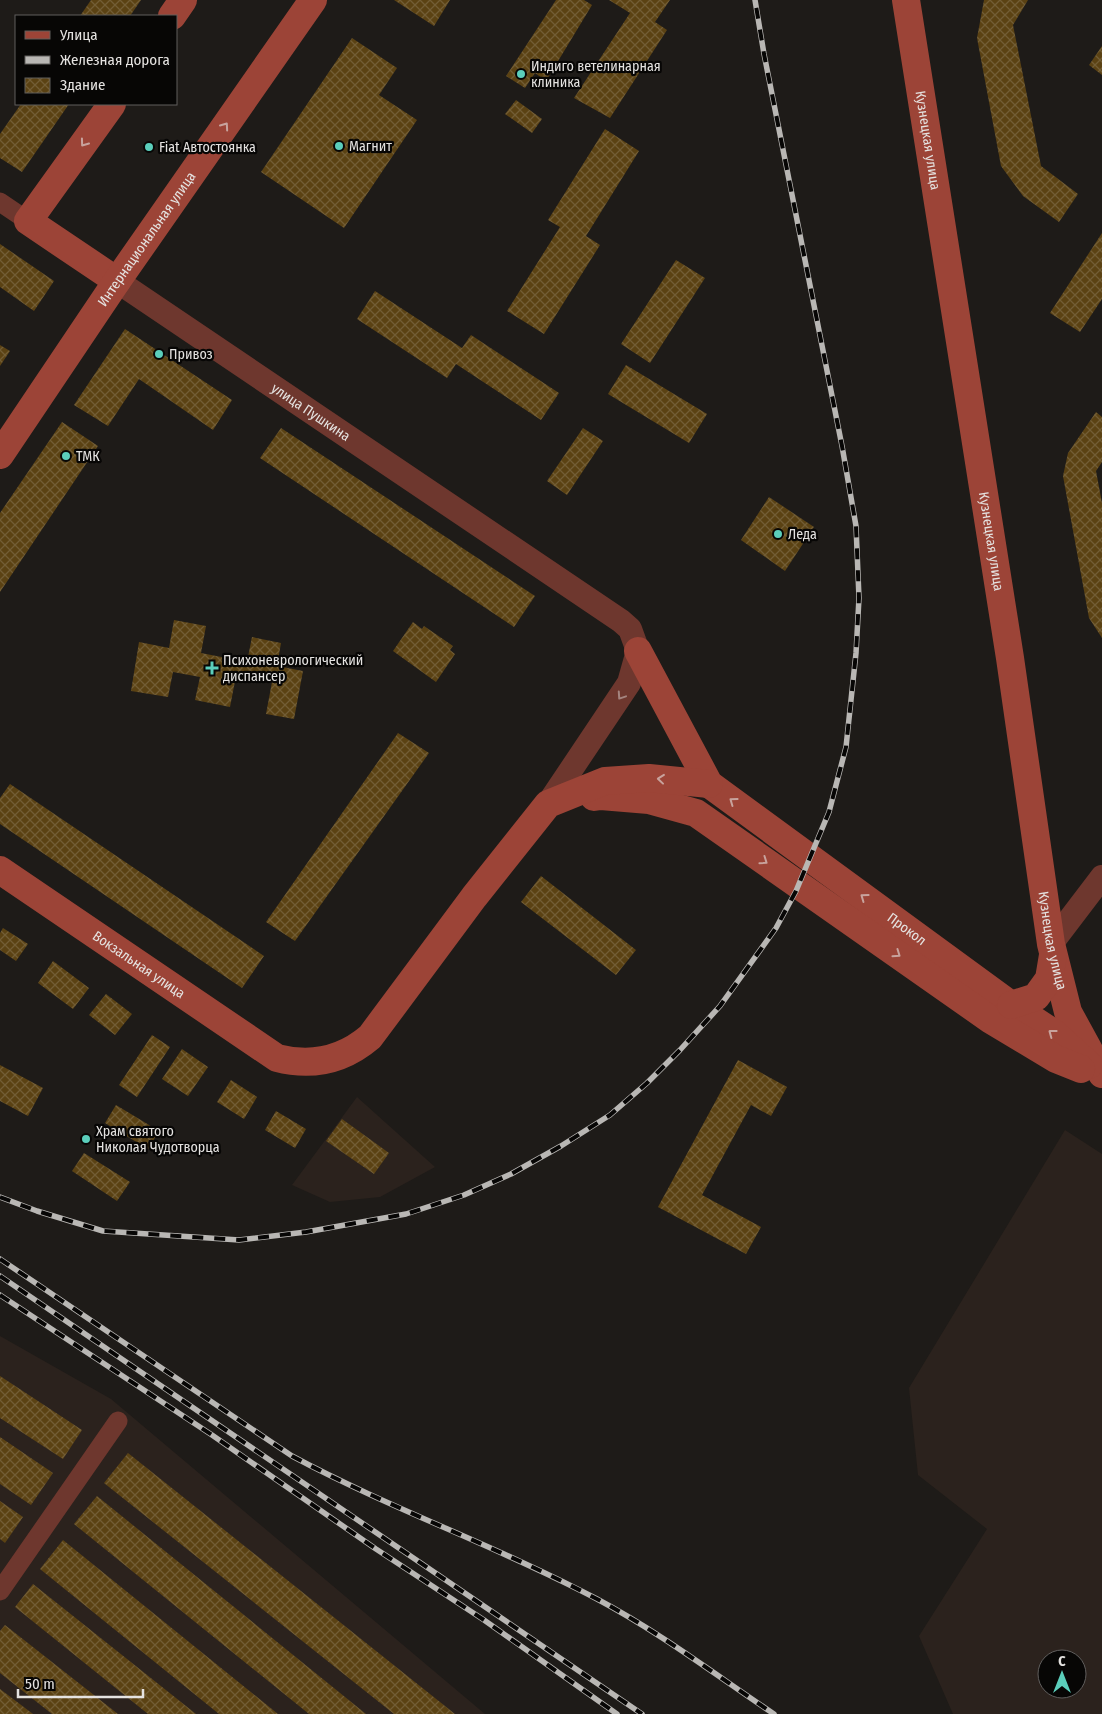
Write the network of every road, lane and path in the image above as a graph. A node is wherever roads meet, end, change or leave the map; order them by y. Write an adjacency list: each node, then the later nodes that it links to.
1 (183, 0): 4 (main road)
2 (313, 0): 8 (main road, Интернациональная улица, one-way to 2)
3 (906, 0): 15 (main road, Кузнецкая улица)
4 (173, 15)
5 (111, 105): 7 (main road, one-way to 7)
6 (0, 202): 7 (street, улица Пушкина)
7 (28, 221): 8 (main road, улица Пушкина)
8 (117, 282): 9 (main road, Интернациональная улица); 10 (street, улица Пушкина)
9 (0, 455)
10 (638, 651): 11 (main road); 12 (street, one-way to 12)
11 (710, 784): 12 (main road, one-way to 12); 16 (main road, Прокол, one-way to 11)
12 (548, 804): 13 (main road, Вокзальная улица); 17 (main road, one-way to 17)
13 (0, 870)
14 (1102, 877): 15 (street)
15 (1052, 949): 16 (main road); 17 (main road, Кузнецкая улица)
16 (1011, 1005): 17 (main road, Прокол, one-way to 16)
17 (1102, 1076)
18 (118, 1421): 19 (street)
19 (0, 1591)

